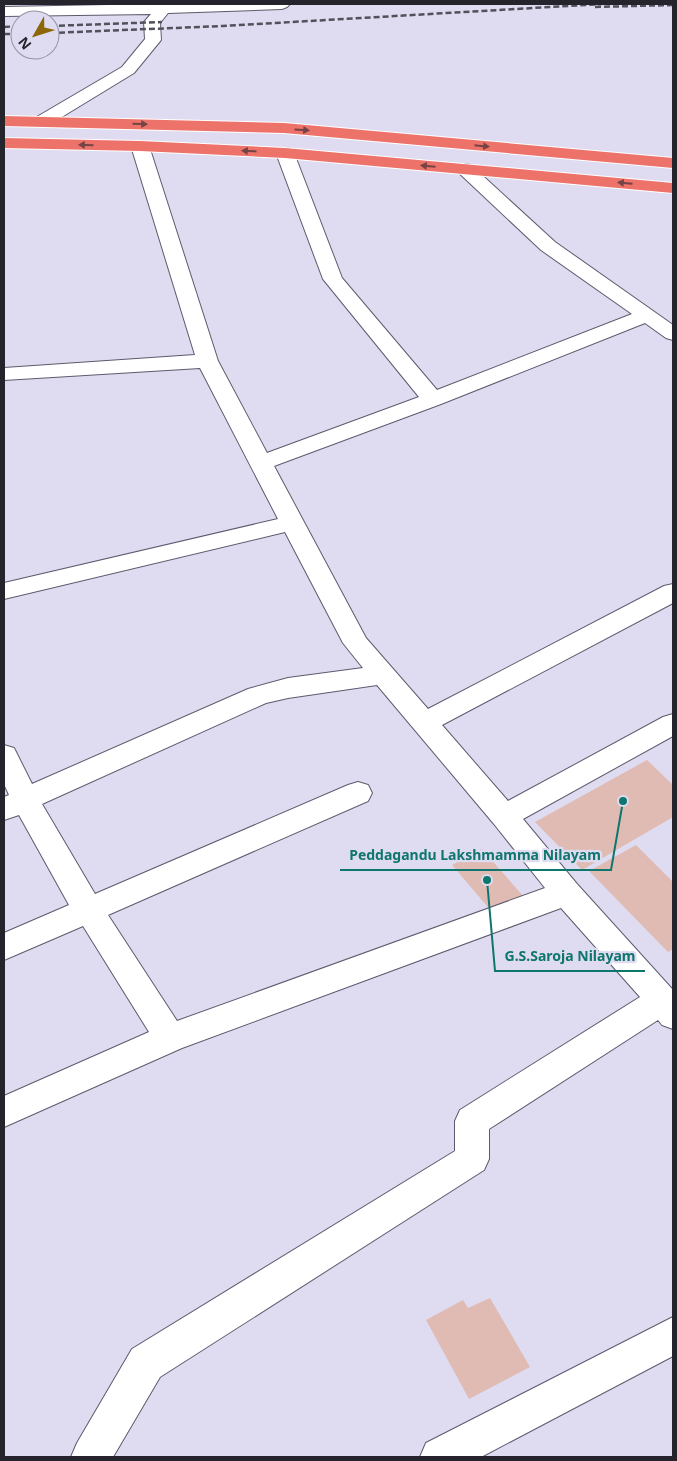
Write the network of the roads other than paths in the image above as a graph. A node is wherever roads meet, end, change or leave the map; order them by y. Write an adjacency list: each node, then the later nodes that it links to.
1 (282, 4): 2 (street)
2 (166, 6): 3 (street); 5 (street)
3 (4, 11)
4 (4, 121): 5 (highway)
5 (42, 122): 9 (highway, one-way to 9)
6 (4, 143): 7 (highway, one-way to 6)
7 (140, 146): 8 (highway, one-way to 7); 14 (street)
8 (285, 153): 10 (highway, one-way to 8); 16 (street)
9 (673, 163)
10 (465, 169): 11 (highway, one-way to 10); 12 (street)
11 (673, 188)
12 (648, 315): 13 (street); 16 (street)
13 (673, 334)
14 (207, 361): 15 (street); 17 (street)
15 (4, 374)
16 (433, 399): 17 (street)
17 (260, 464): 18 (street)
18 (292, 523): 19 (street); 21 (street)
19 (4, 591)
20 (673, 592): 22 (street)
21 (383, 675): 22 (street); 26 (street)
22 (424, 723): 27 (street)
23 (673, 724): 27 (street)
24 (4, 755): 26 (street)
25 (358, 793): 29 (street)
26 (14, 805): 29 (street)
27 (504, 816): 28 (street)
28 (566, 893): 31 (street); 32 (street)
29 (90, 911): 30 (street); 32 (street)
30 (4, 947)
31 (668, 1007): 35 (street)
32 (170, 1038): 33 (street)
33 (4, 1112)
34 (673, 1336): 36 (street)
35 (91, 1457)
36 (440, 1457)

